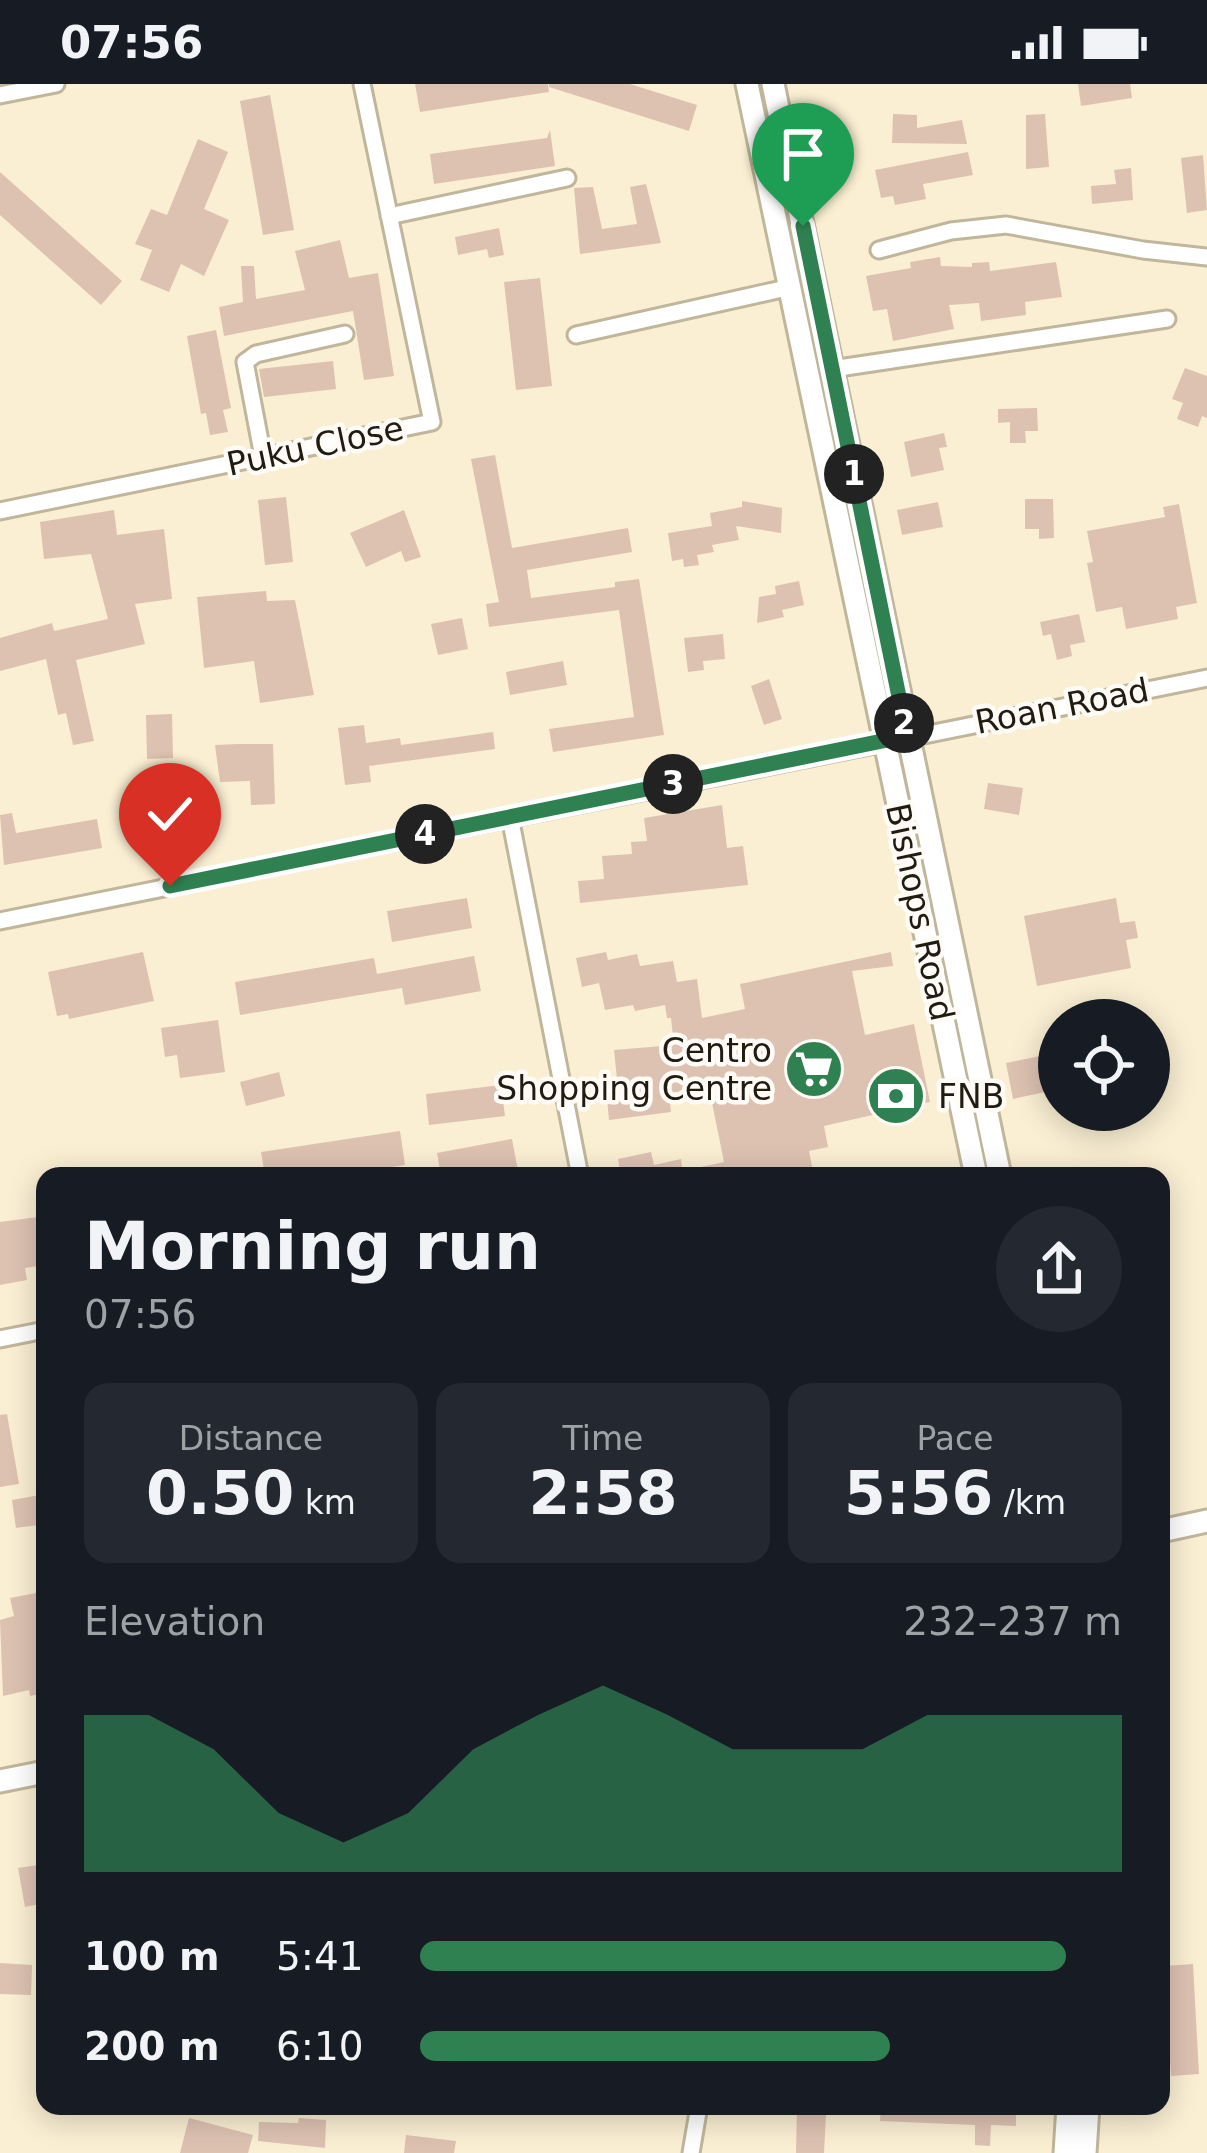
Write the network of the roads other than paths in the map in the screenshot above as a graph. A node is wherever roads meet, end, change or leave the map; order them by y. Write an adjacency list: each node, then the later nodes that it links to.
1 (56, 84): 5 (street)
2 (362, 84): 7 (street, Puku Close)
3 (747, 84): 10 (main road, Bishops Road)
4 (773, 84): 14 (main road, Bishops Road)
5 (0, 95)
6 (568, 178): 7 (street)
7 (389, 216): 15 (street, Puku Close)
8 (879, 250): 9 (street)
9 (1207, 256)
10 (791, 286): 13 (street); 19 (main road, Bishops Road)
11 (1167, 319): 14 (street)
12 (344, 334): 15 (street)
13 (576, 335)
14 (832, 369): 18 (main road, Bishops Road)
15 (263, 457): 16 (street, Puku Close)
16 (0, 511)
17 (1207, 678): 18 (street, Roan Road)
18 (907, 736): 19 (street, Roan Road); 24 (main road, Bishops Road)
19 (884, 741): 20 (street, Roan Road); 23 (main road, Bishops Road)
20 (510, 817): 21 (street, Roan Road); 22 (street)
21 (0, 921)
22 (578, 1167)
23 (974, 1167)
24 (998, 1167)
25 (36, 1332): 26 (street)
26 (0, 1339)
27 (1207, 1521): 28 (main road)
28 (1170, 1529)
29 (36, 1774): 30 (main road)
30 (0, 1781)
31 (697, 2115): 34 (street)
32 (1067, 2115): 35 (main road)
33 (1087, 2115): 36 (main road)
34 (691, 2153)
35 (1065, 2153)
36 (1085, 2153)

